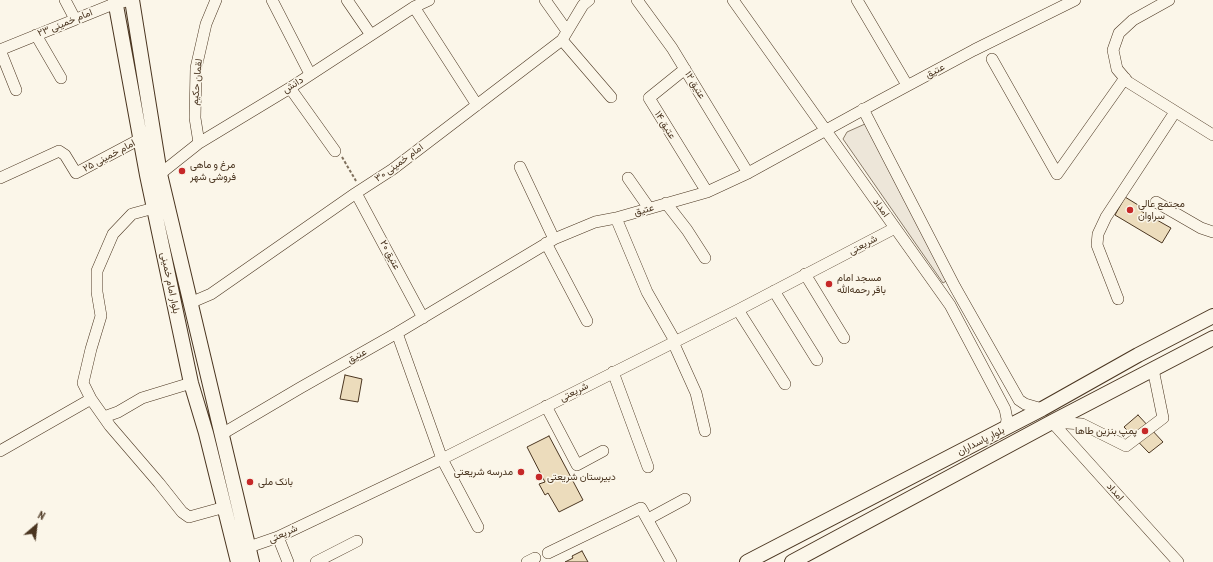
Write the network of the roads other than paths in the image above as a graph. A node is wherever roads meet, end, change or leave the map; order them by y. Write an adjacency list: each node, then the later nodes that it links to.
1 (65, 0): 16 (street)
2 (132, 0): 14 (street, امام خمینی ۲۳); 40 (main road, بلوار امام خمینی)
3 (216, 0): 36 (street, لقمان حکیم)
4 (272, 0): 23 (street)
5 (347, 0): 18 (street)
6 (429, 0): 15 (street, دانش)
7 (545, 0): 19 (street)
8 (589, 0): 19 (street, امام خمینی ۳۰)
9 (637, 0): 22 (street, عتیق ۱۲)
10 (733, 0): 33 (street, امداد)
11 (857, 0): 26 (street)
12 (1075, 0): 26 (street, عتیق)
13 (1169, 0): 25 (street)
14 (116, 1): 16 (street, امام خمینی ۲۳); 35 (main road, بلوار امام خمینی)
15 (414, 7): 18 (street, دانش); 30 (street)
16 (75, 19): 17 (street, امام خمینی ۲۳)
17 (36, 35): 20 (street, امام خمینی ۲۳); 24 (street)
18 (371, 35): 23 (street, دانش)
19 (564, 35): 29 (street); 30 (street, امام خمینی ۳۰)
20 (0, 50): 28 (street)
21 (992, 59): 25 (street)
22 (685, 69): 39 (street, عتیق ۱۲); 44 (street, عتیق ۱۴)
23 (310, 74): 27 (street, دانش)
24 (61, 78)
25 (1125, 78): 32 (street)
26 (907, 85): 31 (street, عتیق)
27 (290, 88): 36 (street, دانش); 37 (street)
28 (16, 90)
29 (611, 97)
30 (477, 105): 43 (street, امام خمینی ۳۰)
31 (863, 110): 33 (street, عتیق); 55 (street)
32 (1175, 112): 34 (street); 58 (street)
33 (826, 131): 39 (street, عتیق); 50 (street, امداد)
34 (1213, 135)
35 (140, 139): 41 (street, امام خمینی ۲۵); 47 (main road, بلوار امام خمینی)
36 (199, 143): 40 (street, دانش)
37 (335, 151)
38 (520, 167): 52 (street)
39 (748, 173): 44 (street, عتیق)
40 (160, 174): 59 (main road, بلوار امام خمینی)
41 (0, 178)
42 (628, 178): 48 (street)
43 (358, 191): 59 (street, امام خمینی ۳۰); 62 (street, عتیق ۲۰)
44 (707, 192): 46 (street, عتیق)
45 (1156, 202): 51 (street)
46 (666, 203): 48 (street, عتیق); 53 (street)
47 (154, 208): 71 (main road, بلوار امام خمینی); 73 (street)
48 (649, 208): 49 (street, عتیق)
49 (616, 218): 52 (street, عتیق); 67 (street)
50 (895, 228): 54 (street, شریعتی); 57 (street, امداد)
51 (1213, 232)
52 (550, 241): 62 (street, عتیق); 63 (street)
53 (705, 258)
54 (806, 274): 56 (street, شریعتی); 65 (street)
55 (955, 287): 57 (street); 75 (street)
56 (774, 291): 60 (street, شریعتی); 68 (street)
57 (942, 294): 78 (street, امداد)
58 (1118, 299)
59 (190, 303): 80 (main road, بلوار امام خمینی)
60 (738, 310): 67 (street, شریعتی); 72 (street)
61 (1213, 316): 75 (main road, بلوار پاسداران)
62 (423, 318): 64 (street, عتیق)
63 (587, 321)
64 (397, 333): 80 (street, عتیق); 84 (street)
65 (844, 338)
66 (1213, 338): 69 (main road, بلوار پاسداران)
67 (674, 342): 70 (street, شریعتی); 79 (street)
68 (816, 360)
69 (1153, 369): 77 (main road, بلوار پاسداران); 77 (street)
70 (613, 372): 74 (street, شریعتی); 85 (street)
71 (191, 383): 76 (street); 81 (main road, بلوار امام خمینی)
72 (785, 384)
73 (91, 399): 76 (street); 83 (street)
74 (546, 406): 82 (street); 84 (street, شریعتی)
75 (1042, 409): 77 (main road); 78 (main road, بلوار پاسداران)
76 (104, 417): 87 (street)
77 (1052, 422): 100 (main road, بلوار پاسداران); 101 (street, امداد)
78 (1006, 427): 99 (main road, بلوار پاسداران)
79 (704, 431)
80 (222, 434): 81 (main road); 92 (main road, بلوار امام خمینی)
81 (208, 440): 87 (main road, بلوار امام خمینی)
82 (603, 450)
83 (0, 451)
84 (442, 459): 89 (street); 90 (street, شریعتی)
85 (648, 467)
86 (685, 499): 88 (street)
87 (225, 507): 94 (main road, بلوار امام خمینی)
88 (648, 519): 93 (street); 98 (street)
89 (478, 527)
90 (278, 537): 92 (street, شریعتی); 96 (street)
91 (357, 541): 97 (street)
92 (249, 548): 95 (main road, بلوار امام خمینی)
93 (548, 553)
94 (238, 562)
95 (252, 562)
96 (288, 562)
97 (316, 562)
98 (671, 562)
99 (747, 562)
100 (792, 562)
101 (1178, 562)

